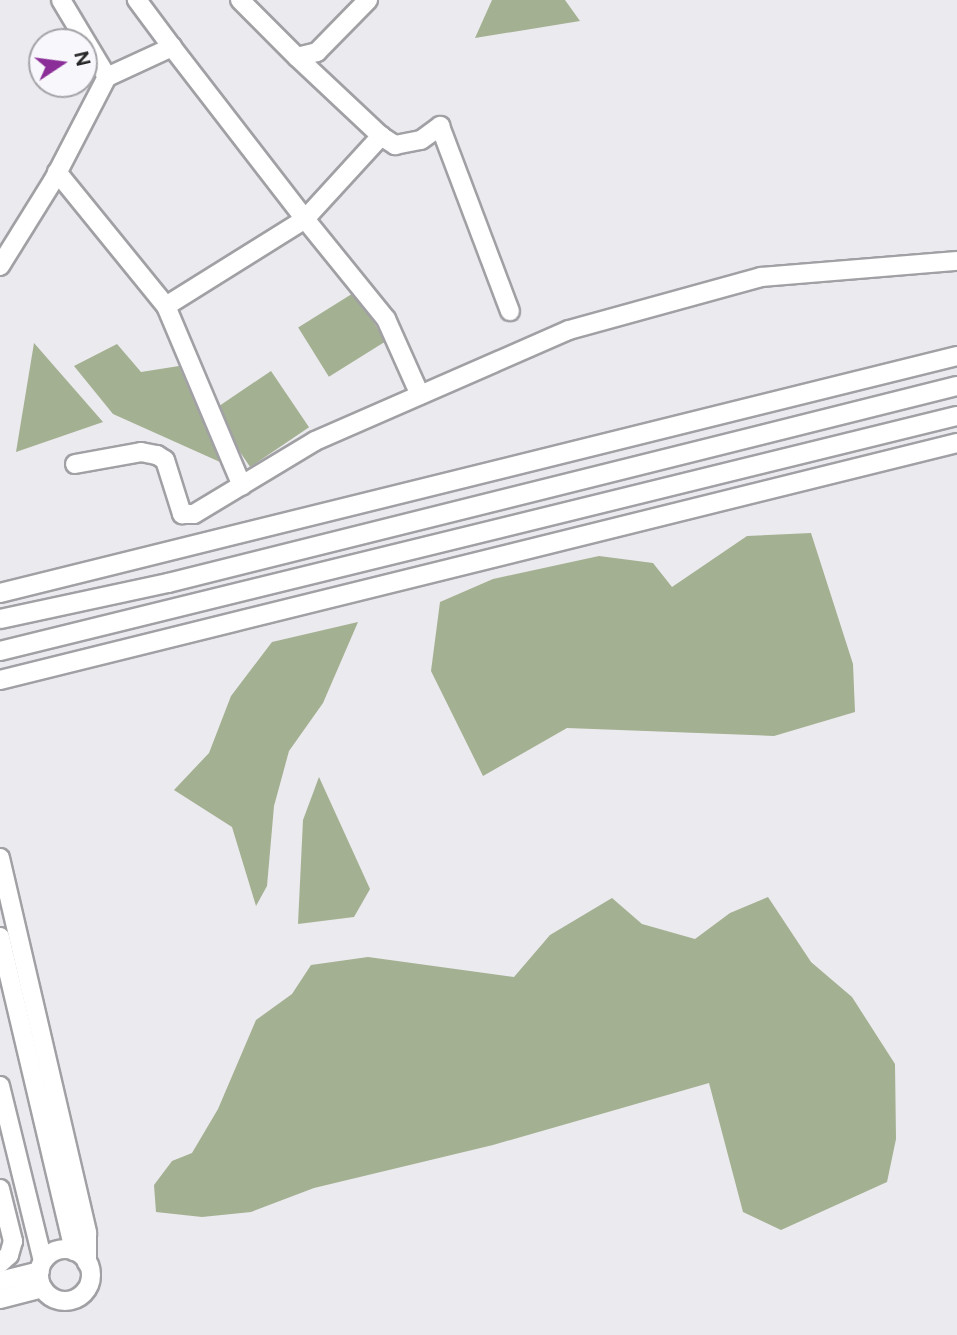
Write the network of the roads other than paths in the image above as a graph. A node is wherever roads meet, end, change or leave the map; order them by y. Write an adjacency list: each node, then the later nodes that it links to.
1 (61, 0): 7 (street)
2 (137, 0): 5 (street)
3 (240, 0): 6 (street)
4 (368, 0): 6 (street)
5 (172, 47): 7 (street); 10 (street)
6 (297, 57): 8 (street)
7 (107, 77): 9 (street)
8 (381, 136): 10 (street); 14 (street)
9 (57, 172): 12 (street); 13 (street)
10 (305, 219): 13 (street); 17 (street)
11 (957, 261): 17 (street)
12 (0, 266)
13 (166, 306): 21 (street)
14 (510, 311)
15 (957, 356): 22 (street)
16 (957, 386): 23 (street)
17 (420, 395): 21 (street)
18 (957, 416): 24 (street)
19 (957, 443): 25 (street)
20 (75, 464): 21 (street)
21 (242, 486)
22 (0, 593)
23 (0, 619)
24 (0, 651)
25 (0, 680)
26 (0, 858): 32 (street)
27 (0, 937): 29 (street)
28 (0, 1086): 30 (street)
29 (54, 1165): 30 (street); 32 (street)
30 (22, 1172): 34 (street)
31 (0, 1189): 33 (street)
32 (81, 1257): 34 (street); 34 (street)
33 (0, 1263)
34 (42, 1274): 35 (street); 36 (street)
35 (0, 1281)
36 (0, 1299)

